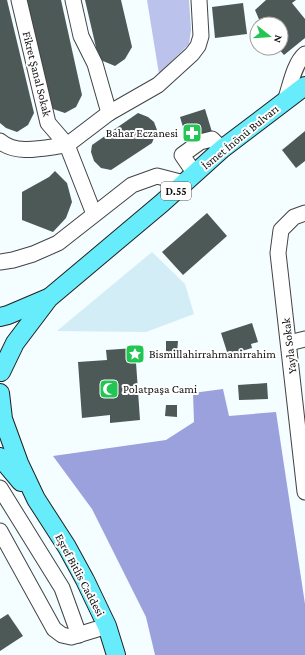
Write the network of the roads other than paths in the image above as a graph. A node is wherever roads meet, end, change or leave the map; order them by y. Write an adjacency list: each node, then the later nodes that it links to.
1 (19, 0): 9 (street, Fikret Şanal Sokak)
2 (73, 0): 7 (street)
3 (199, 0): 7 (street)
4 (305, 54): 6 (street)
5 (305, 86): 6 (main road, İsmet İnönü Bulvarı / D.55)
6 (285, 101): 10 (main road, İsmet İnönü Bulvarı / D.55)
7 (109, 113): 9 (street)
8 (0, 141): 9 (street)
9 (67, 145): 12 (street, Fikret Şanal Sokak)
10 (190, 178): 12 (street); 14 (main road, İsmet İnönü Bulvarı / D.55)
11 (305, 213): 17 (street, Yayla Sokak)
12 (94, 214): 13 (street)
13 (0, 262)
14 (49, 298): 15 (main road, İsmet İnönü Bulvarı / D.55); 18 (main road, İsmet İnönü Bulvarı / D.55)
15 (0, 317)
16 (305, 339): 17 (street)
17 (288, 343): 22 (street, Yayla Sokak)
18 (0, 375)
19 (0, 393): 23 (main road, Eşref Bitlis Caddesi)
20 (0, 457): 23 (main road, Eşref Bitlis Caddesi)
21 (0, 488): 26 (street)
22 (305, 492)
23 (36, 499): 25 (main road, Eşref Bitlis Caddesi)
24 (0, 531): 26 (street)
25 (107, 626): 26 (street); 27 (main road, Eşref Bitlis Caddesi)
26 (79, 635)
27 (116, 655)

